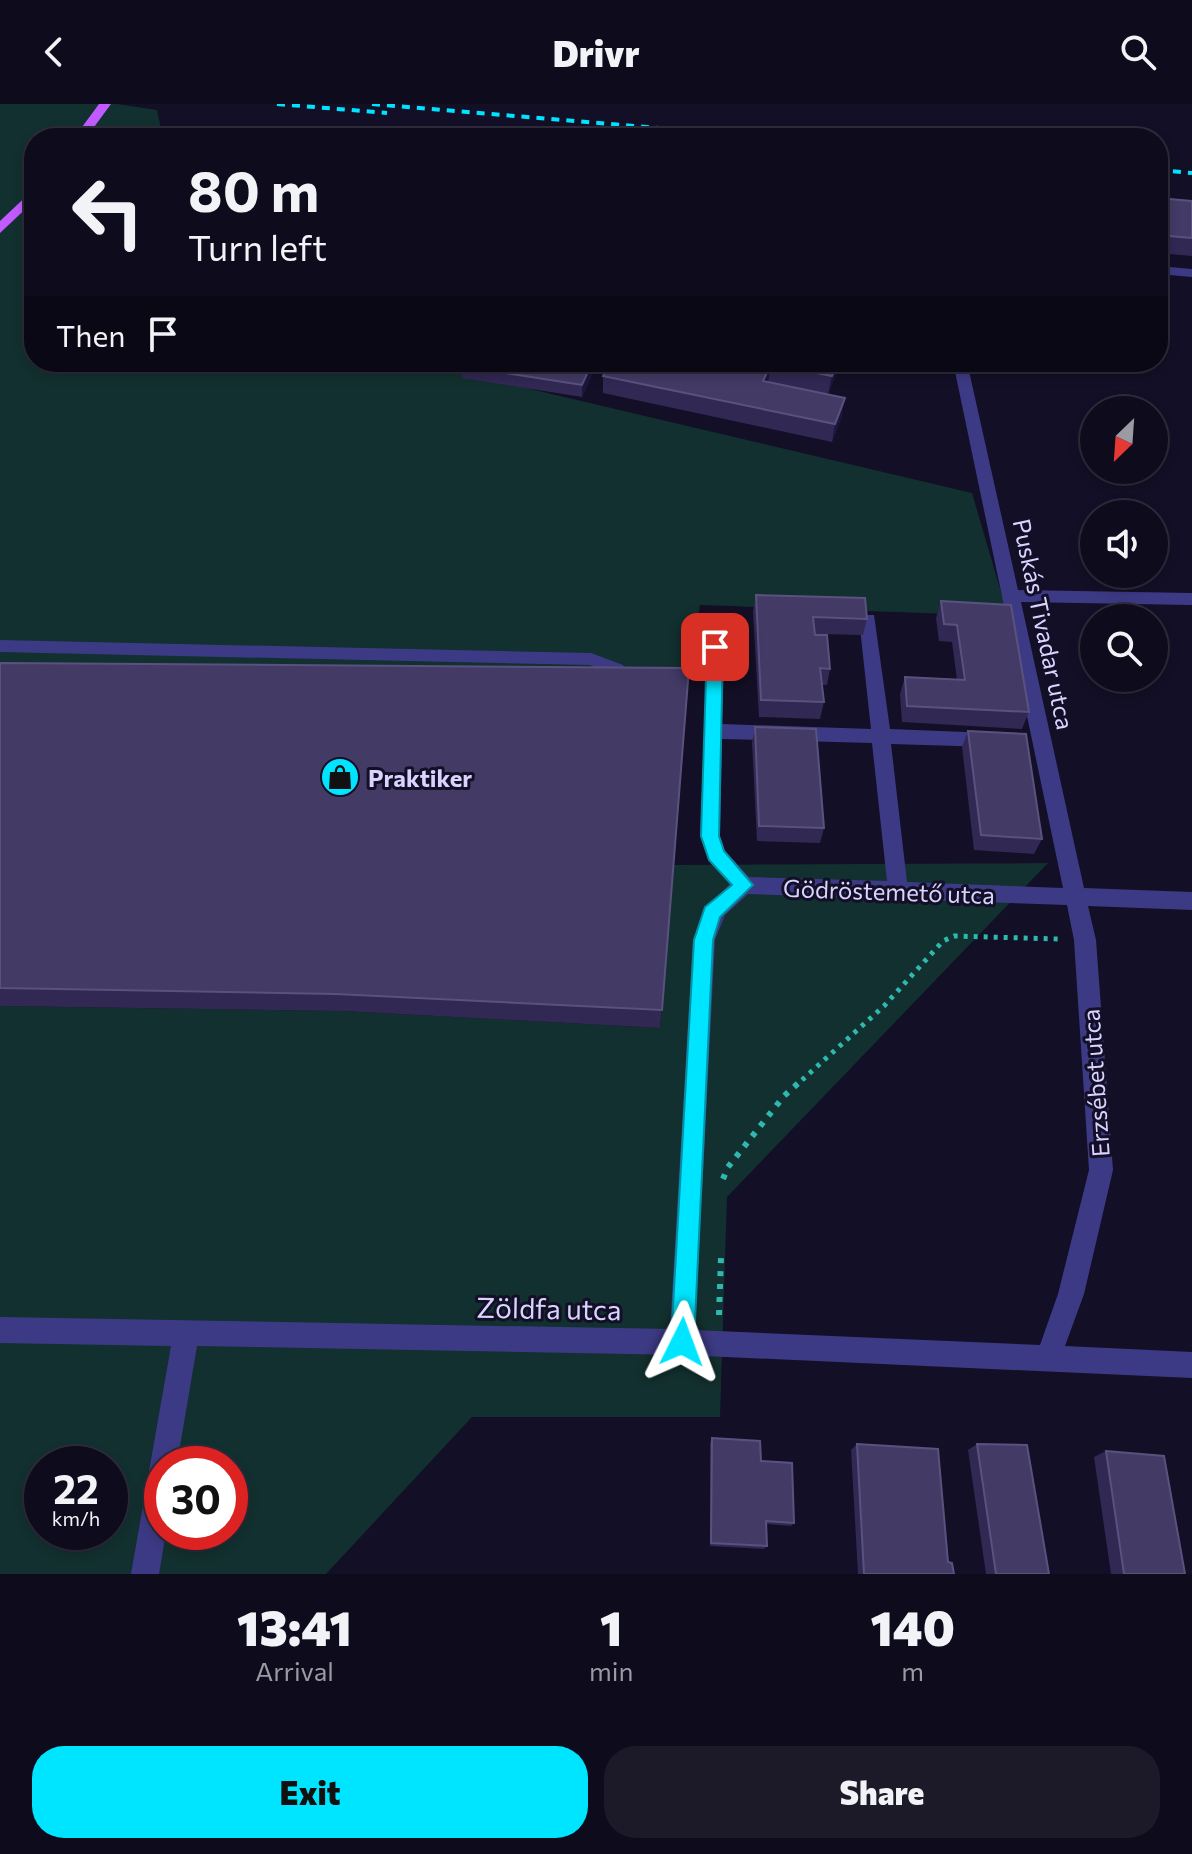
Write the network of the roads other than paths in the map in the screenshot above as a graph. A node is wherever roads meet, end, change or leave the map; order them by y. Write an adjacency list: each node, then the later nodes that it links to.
1 (105, 104): 2 (main road)
2 (87, 128)
3 (24, 204): 4 (main road)
4 (0, 229)
5 (1168, 271): 6 (street)
6 (1192, 273)
7 (962, 372): 8 (street, Puskás Tivadar utca)
8 (1013, 596): 9 (street); 16 (street, Puskás Tivadar utca)
9 (1192, 599)
10 (716, 619): 14 (street)
11 (868, 619): 15 (street)
12 (0, 646): 13 (lane)
13 (622, 704)
14 (713, 731): 15 (street); 17 (street)
15 (883, 736): 16 (street); 18 (street)
16 (1027, 741): 19 (street, Puskás Tivadar utca)
17 (744, 885): 18 (street, Gödröstemető utca); 23 (street)
18 (898, 891): 19 (street, Gödröstemető utca)
19 (1075, 898): 20 (street, Gödröstemető utca); 24 (street, Erzsébet utca)
20 (1192, 901)
21 (0, 1330): 22 (street, Zöldfa utca)
22 (186, 1333): 23 (street, Zöldfa utca); 26 (street)
23 (682, 1342): 24 (street, Zöldfa utca)
24 (1048, 1359): 25 (street, Zöldfa utca)
25 (1192, 1365)
26 (167, 1446)
27 (149, 1550): 28 (street)
28 (145, 1574)

